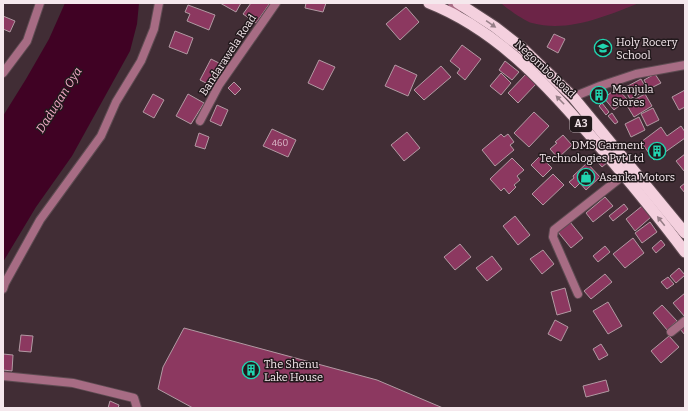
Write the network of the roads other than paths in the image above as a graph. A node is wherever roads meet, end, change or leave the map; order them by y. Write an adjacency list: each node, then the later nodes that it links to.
1 (40, 3): 9 (street)
2 (159, 3): 15 (street)
3 (276, 3): 11 (street, Bandarawela Road)
4 (429, 3): 7 (highway, Negombo Road / A3)
5 (452, 3): 7 (street)
6 (458, 3): 10 (highway, Negombo Road / A3, one-way to 10)
7 (458, 16): 12 (highway, Negombo Road / A3, one-way to 7)
8 (685, 65): 10 (street)
9 (3, 73)
10 (573, 97): 13 (highway, Negombo Road / A3)
11 (200, 121)
12 (624, 175): 14 (highway, Negombo Road / A3, one-way to 12); 16 (street)
13 (685, 233)
14 (685, 252)
15 (3, 289)
16 (578, 294)
17 (685, 321): 18 (street)
18 (671, 332)
19 (3, 376): 20 (street)
20 (137, 408)

